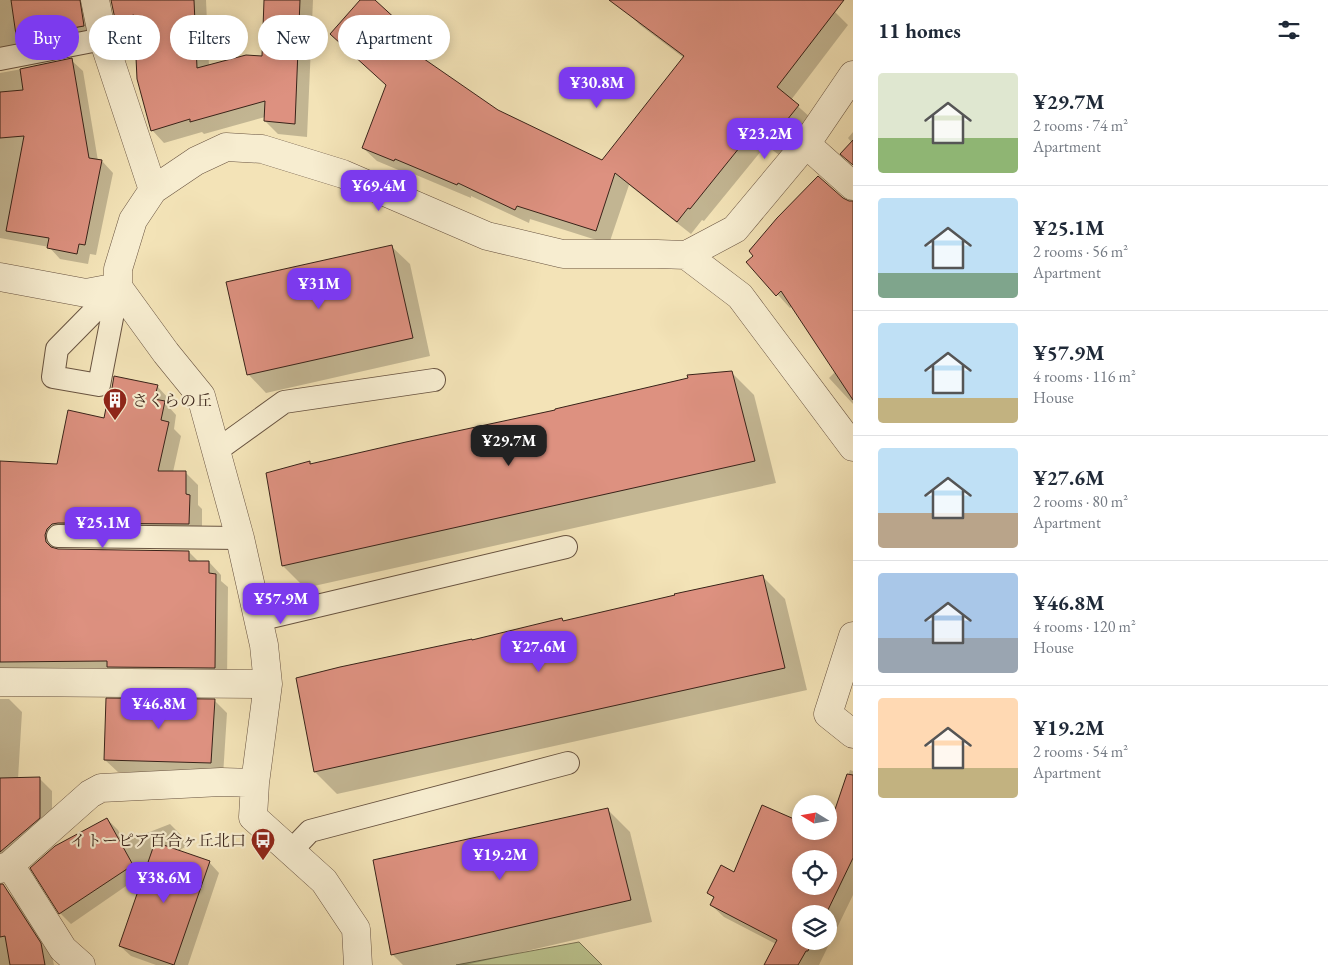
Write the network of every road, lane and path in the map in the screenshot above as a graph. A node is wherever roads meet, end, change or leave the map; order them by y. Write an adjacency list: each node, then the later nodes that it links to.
1 (95, 0): 2 (street)
2 (98, 15)
3 (89, 43): 4 (lane)
4 (0, 59)
5 (110, 60): 9 (street)
6 (853, 75): 7 (street)
7 (806, 144): 8 (street); 10 (street)
8 (853, 186)
9 (153, 190): 10 (street); 12 (street)
10 (686, 255): 14 (street)
11 (0, 277): 12 (street)
12 (118, 287): 15 (street)
13 (434, 380): 15 (lane)
14 (853, 447)
15 (216, 451): 17 (street)
16 (58, 536): 17 (lane)
17 (240, 538): 19 (street)
18 (566, 547): 19 (lane)
19 (258, 620): 22 (street)
20 (853, 636): 23 (street)
21 (0, 682): 22 (street)
22 (268, 684): 25 (street)
23 (853, 734)
24 (568, 763): 26 (lane)
25 (255, 783): 26 (street); 27 (street)
26 (291, 851): 29 (street)
27 (5, 867): 28 (street)
28 (81, 965)
29 (358, 965)

